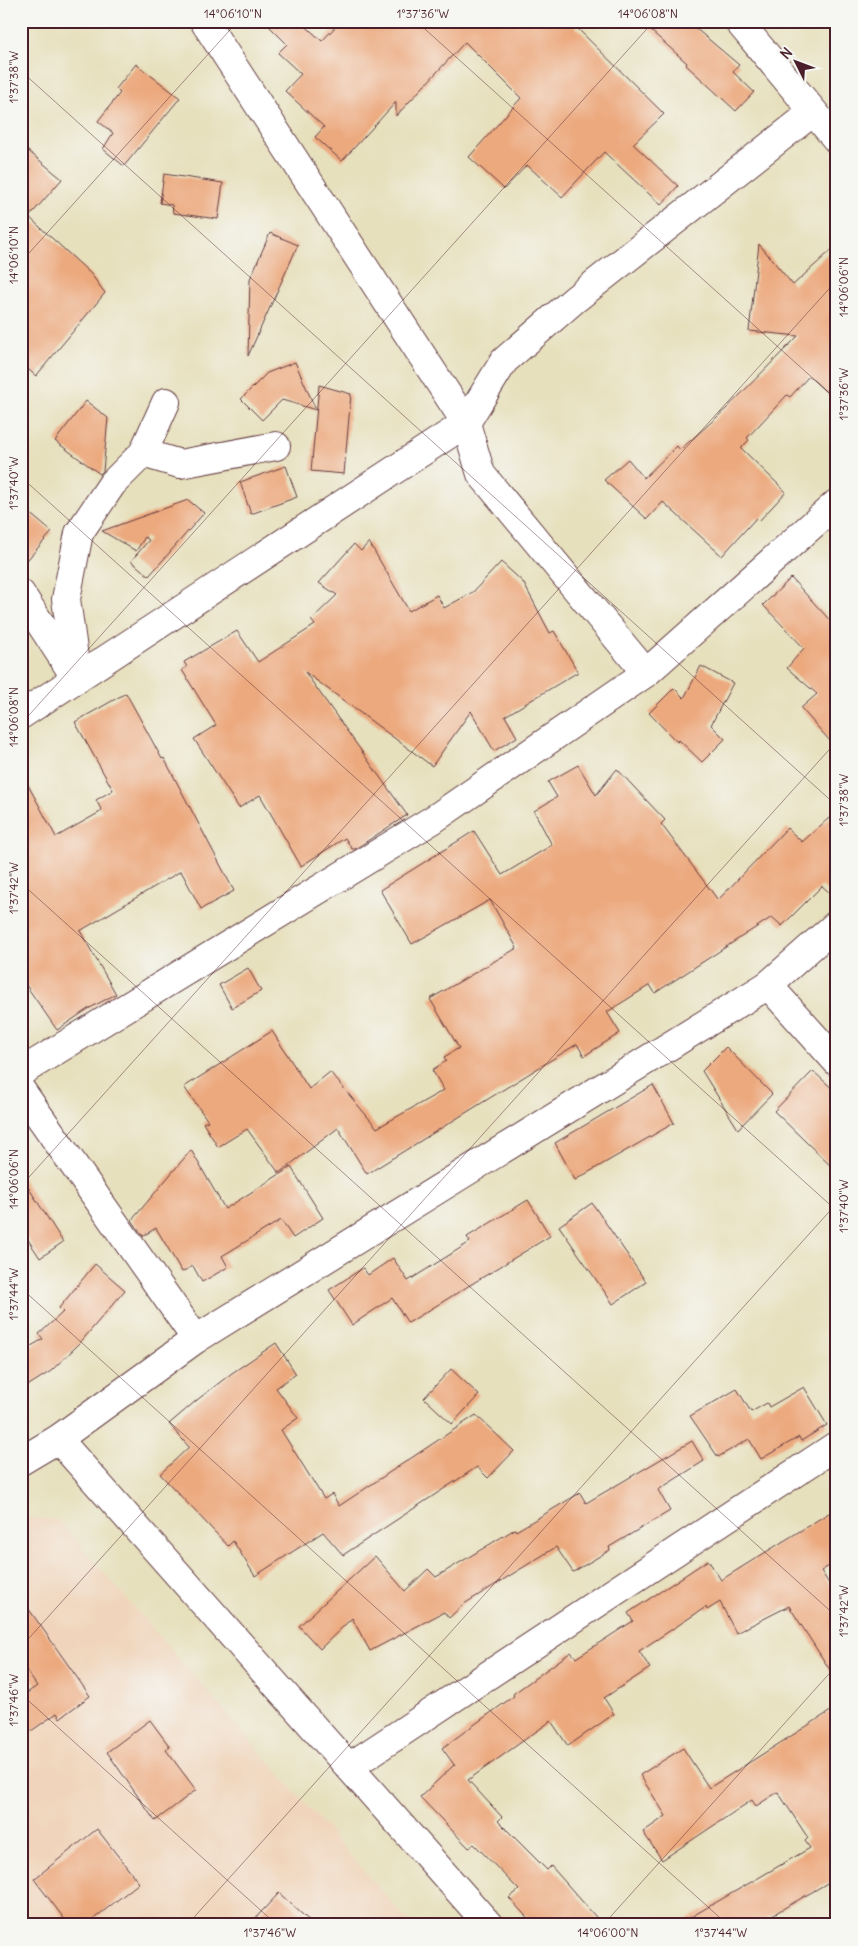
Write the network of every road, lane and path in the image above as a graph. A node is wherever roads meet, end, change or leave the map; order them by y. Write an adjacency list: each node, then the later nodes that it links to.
1 (204, 21): 6 (street)
2 (738, 21): 3 (street)
3 (812, 112): 4 (street); 6 (street)
4 (837, 140)
5 (166, 402): 8 (street)
6 (466, 423): 11 (street); 12 (street)
7 (276, 446): 8 (street)
8 (143, 452): 12 (street)
9 (837, 503): 11 (street)
10 (21, 594): 12 (street)
11 (646, 673): 17 (street)
12 (77, 679): 13 (street)
13 (21, 715)
14 (837, 924): 15 (street)
15 (768, 985): 16 (street); 19 (street)
16 (837, 1062)
17 (21, 1072)
18 (21, 1090): 19 (street)
19 (196, 1339): 20 (street)
20 (58, 1439): 22 (street); 23 (street)
21 (837, 1445): 23 (street)
22 (21, 1461)
23 (349, 1767): 24 (street)
24 (489, 1925)

